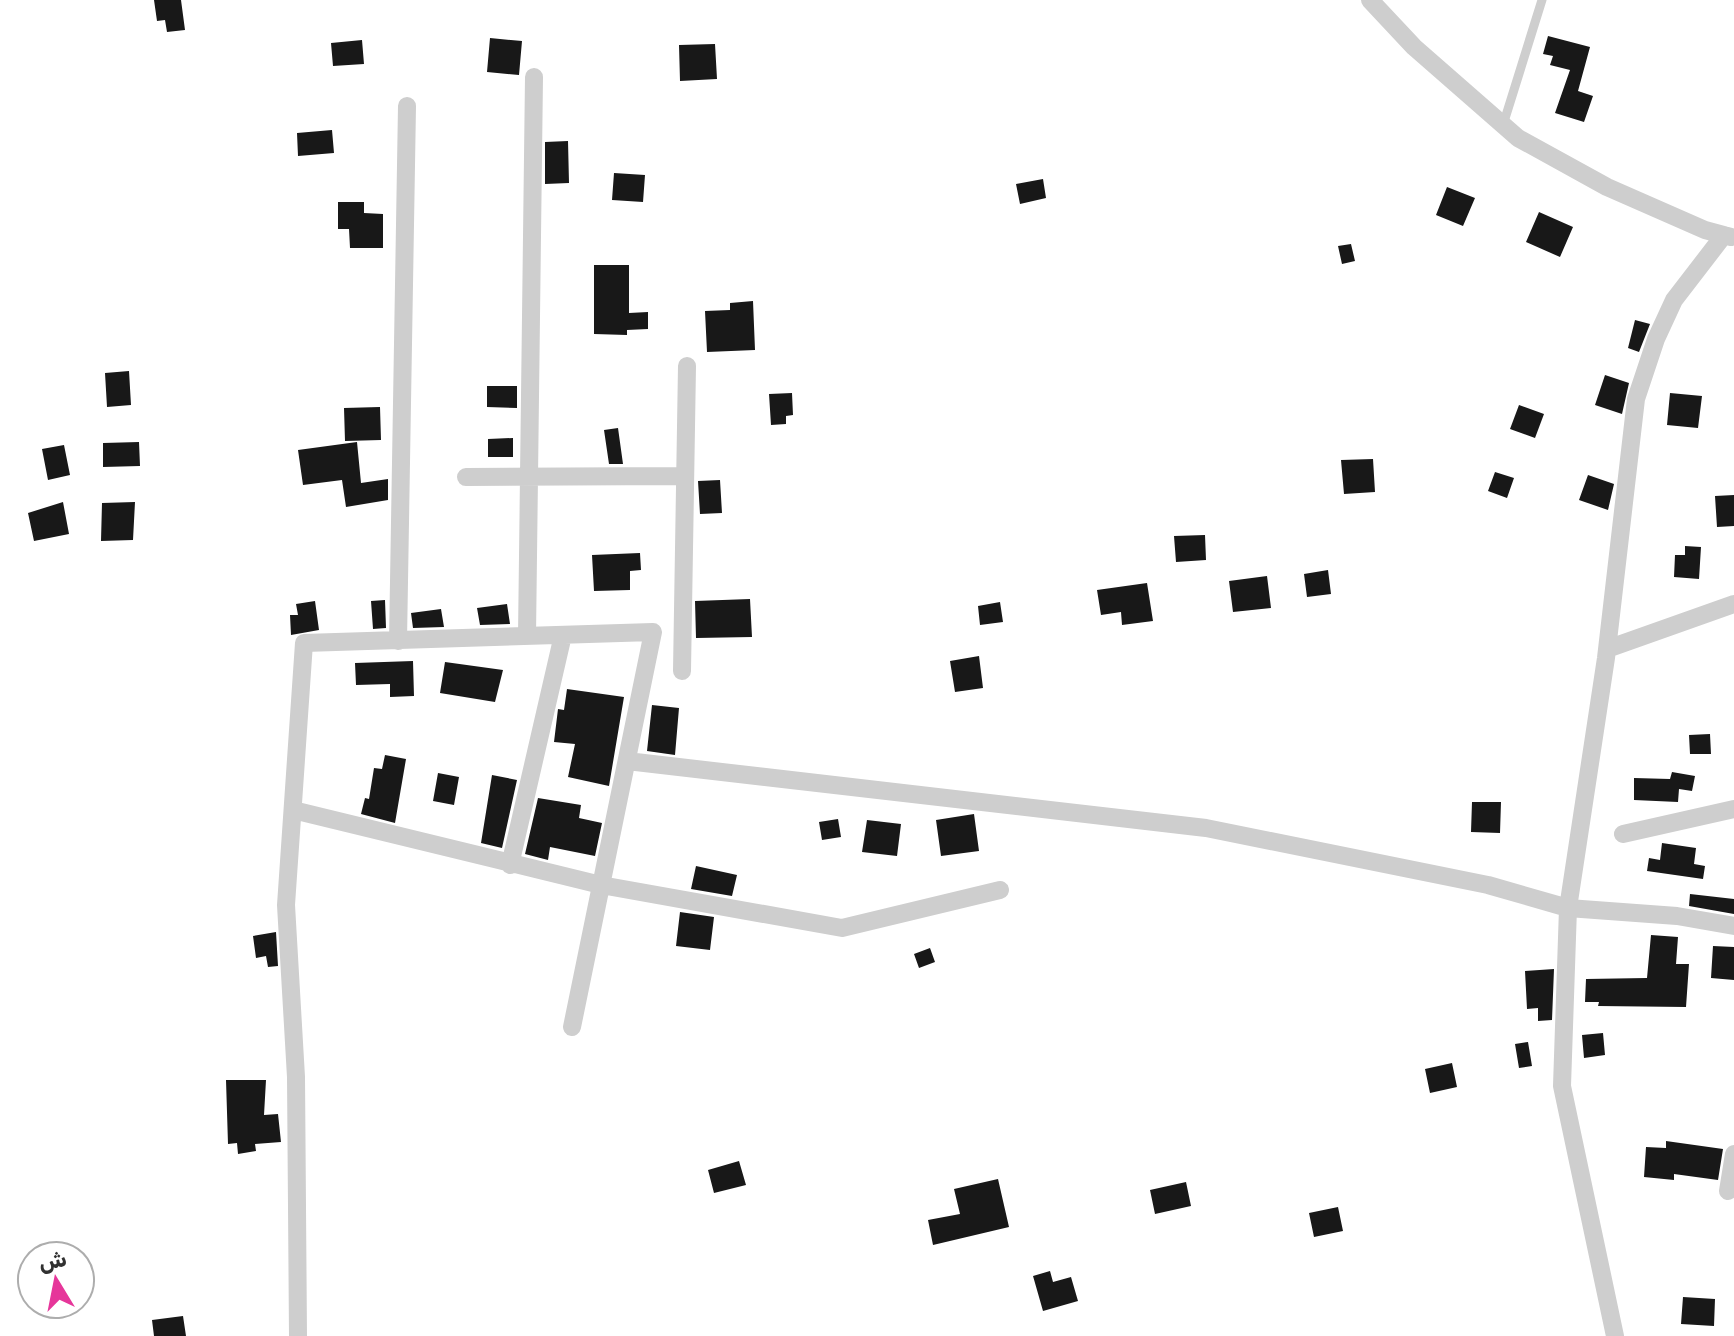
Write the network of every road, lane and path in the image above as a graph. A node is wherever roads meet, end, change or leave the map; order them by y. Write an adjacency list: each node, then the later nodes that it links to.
1 (1370, 0): 5 (street)
2 (1542, 0): 5 (lane)
3 (534, 77): 10 (street)
4 (407, 106): 14 (street)
5 (1503, 125): 6 (street)
6 (1729, 236): 15 (street)
7 (687, 366): 8 (street)
8 (685, 476): 10 (street); 16 (street)
9 (466, 477): 10 (street)
10 (529, 477): 13 (street)
11 (1734, 604): 15 (street)
12 (563, 635): 13 (street); 17 (street); 21 (street)
13 (527, 636): 14 (street)
14 (398, 641): 19 (street)
15 (1607, 649): 24 (street)
16 (682, 671)
17 (627, 761): 22 (street); 24 (street)
18 (1734, 809): 20 (street)
19 (293, 810): 21 (street); 29 (street)
20 (1623, 834)
21 (510, 865): 22 (street)
22 (601, 885): 23 (street); 26 (street)
23 (1000, 890)
24 (1568, 908): 25 (street); 30 (street)
25 (1734, 926)
26 (572, 1027)
27 (1734, 1154): 28 (street)
28 (1728, 1191)
29 (298, 1336)
30 (1615, 1336)

